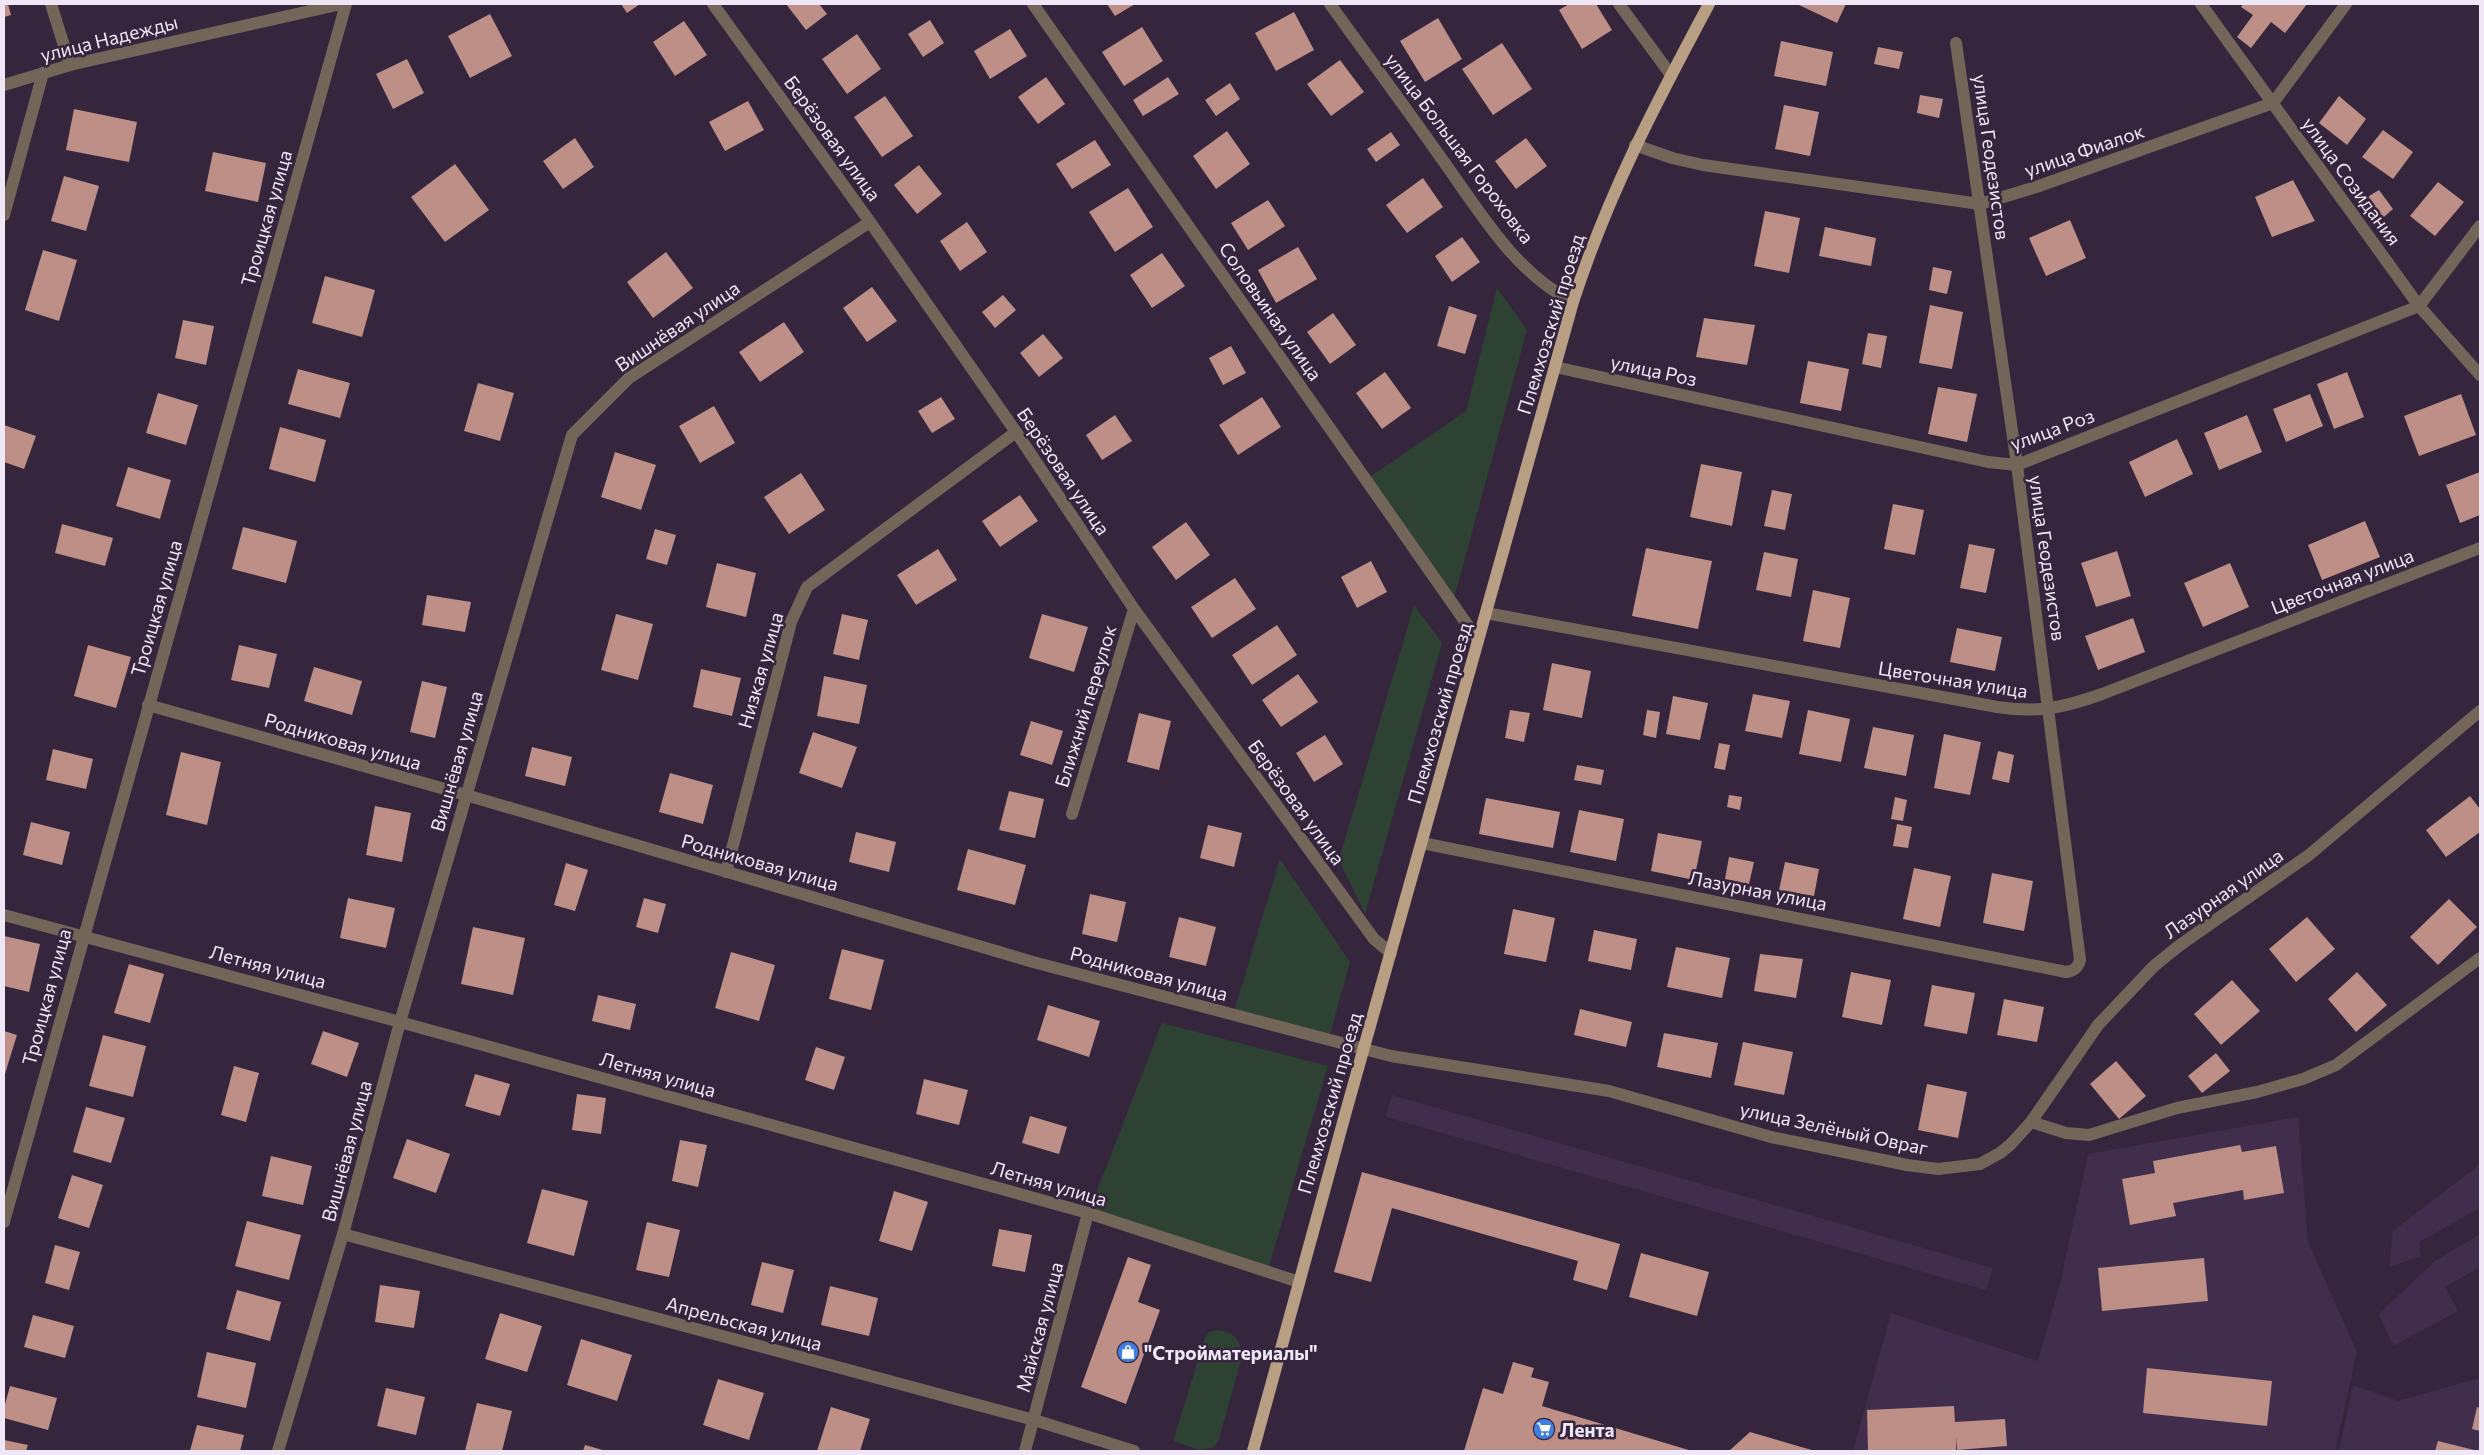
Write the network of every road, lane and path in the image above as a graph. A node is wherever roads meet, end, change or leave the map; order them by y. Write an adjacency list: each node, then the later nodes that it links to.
1 (51, 4): 12 (street)
2 (341, 4): 12 (street, улица Надежды)
3 (346, 4): 32 (street, Троицкая улица)
4 (713, 4): 20 (street, Берёзовая улица)
5 (1033, 4): 31 (street, Соловьиная улица)
6 (1330, 4): 22 (street, улица Большая Гороховка)
7 (1619, 4): 14 (street)
8 (1708, 4): 14 (main road, Племхозский проезд)
9 (2201, 4): 16 (street, улица Созидания)
10 (2346, 4): 16 (street)
11 (1956, 43): 18 (street, улица Геодезистов)
12 (70, 65): 13 (street, улица Надежды)
13 (44, 73): 15 (street, улица Надежды); 19 (street)
14 (1671, 75): 17 (main road, Племхозский проезд)
15 (4, 84)
16 (2273, 102): 18 (street, улица Фиалок); 23 (street, улица Созидания)
17 (1635, 145): 18 (street, улица Фиалок); 22 (main road, Племхозский проезд)
18 (1980, 204): 27 (street, улица Геодезистов)
19 (4, 215)
20 (870, 222): 26 (street, Берёзовая улица); 35 (street, Вишнёвая улица)
21 (2480, 226): 23 (street)
22 (1573, 302): 24 (main road, Племхозский проезд)
23 (2419, 306): 25 (street, улица Созидания); 27 (street, улица Роз)
24 (1555, 367): 27 (street, улица Роз); 30 (main road, Племхозский проезд)
25 (2480, 375)
26 (1016, 432): 29 (street, Берёзовая улица); 38 (street, Низкая улица)
27 (2017, 465): 33 (street, улица Геодезистов)
28 (2480, 548): 33 (street, Цветочная улица)
29 (1134, 609): 36 (street, Ближний переулок); 41 (street, Берёзовая улица)
30 (1486, 613): 31 (main road, Племхозский проезд); 33 (street, Цветочная улица)
31 (1478, 640): 37 (main road, Племхозский проезд)
32 (148, 705): 35 (street, Родниковая улица); 40 (street, Троицкая улица)
33 (2049, 710): 43 (street, улица Геодезистов)
34 (2480, 710): 46 (street, Лазурная улица)
35 (466, 795): 38 (street, Родниковая улица); 44 (street, Вишнёвая улица)
36 (1072, 814)
37 (1422, 843): 41 (main road, Племхозский проезд); 43 (street, Лазурная улица)
38 (726, 872): 45 (street, Родниковая улица)
39 (4, 915): 40 (street, Летняя улица)
40 (83, 934): 44 (street, Летняя улица); 48 (street, Троицкая улица)
41 (1391, 953): 45 (main road, Племхозский проезд)
42 (2480, 958): 46 (street)
43 (2080, 960)
44 (400, 1022): 47 (street, Летняя улица); 49 (street, Вишнёвая улица)
45 (1364, 1049): 46 (street, улица Зелёный Овраг); 50 (main road, Племхозский проезд)
46 (2032, 1122)
47 (1088, 1213): 50 (street, Летняя улица); 51 (street, Майская улица)
48 (4, 1222)
49 (343, 1234): 51 (street, Апрельская улица); 52 (street, Вишнёвая улица)
50 (1299, 1282): 55 (main road, Племхозский проезд)
51 (1034, 1420): 53 (street, Майская улица); 54 (street, Апрельская улица)
52 (278, 1451)
53 (1025, 1451)
54 (1134, 1451)
55 (1253, 1451)

